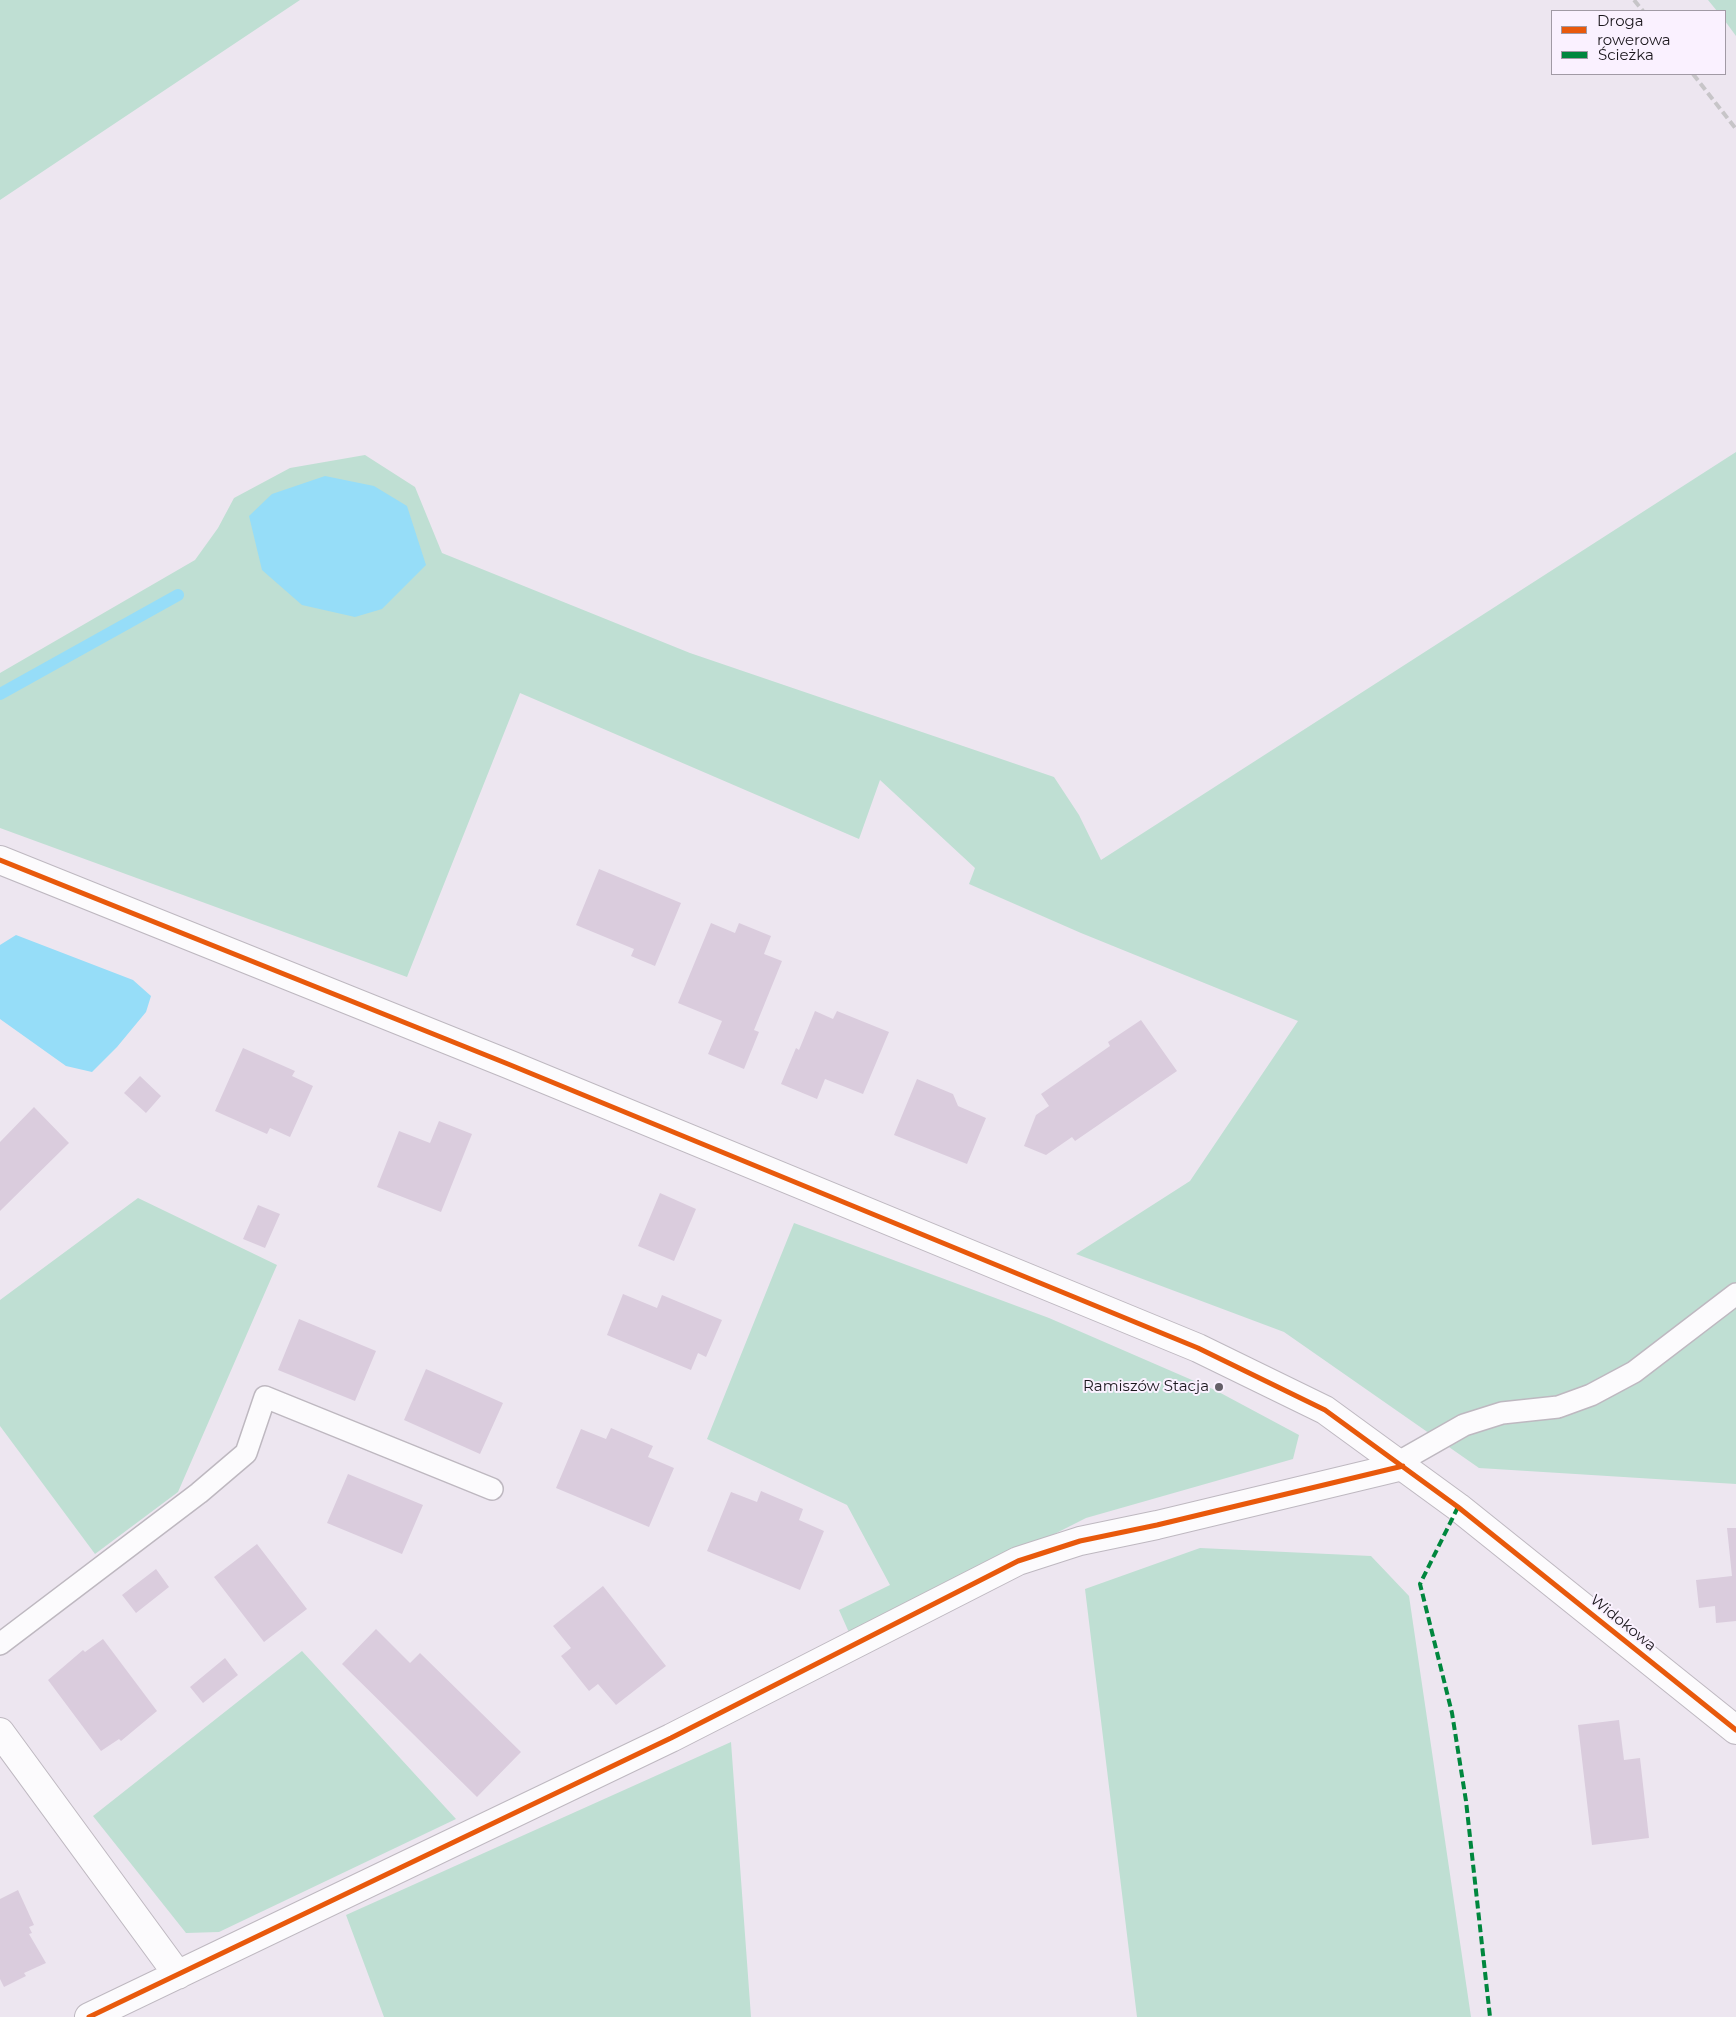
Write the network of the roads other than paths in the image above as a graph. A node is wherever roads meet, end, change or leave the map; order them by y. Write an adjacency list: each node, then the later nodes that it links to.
1 (0, 860): 3 (street, Widokowa)
2 (1736, 1294): 3 (lane)
3 (1401, 1464): 6 (street, Widokowa); 8 (street)
4 (492, 1489): 5 (lane)
5 (0, 1644)
6 (1736, 1730)
7 (0, 1732): 8 (street)
8 (178, 1975): 9 (street)
9 (89, 2017)

